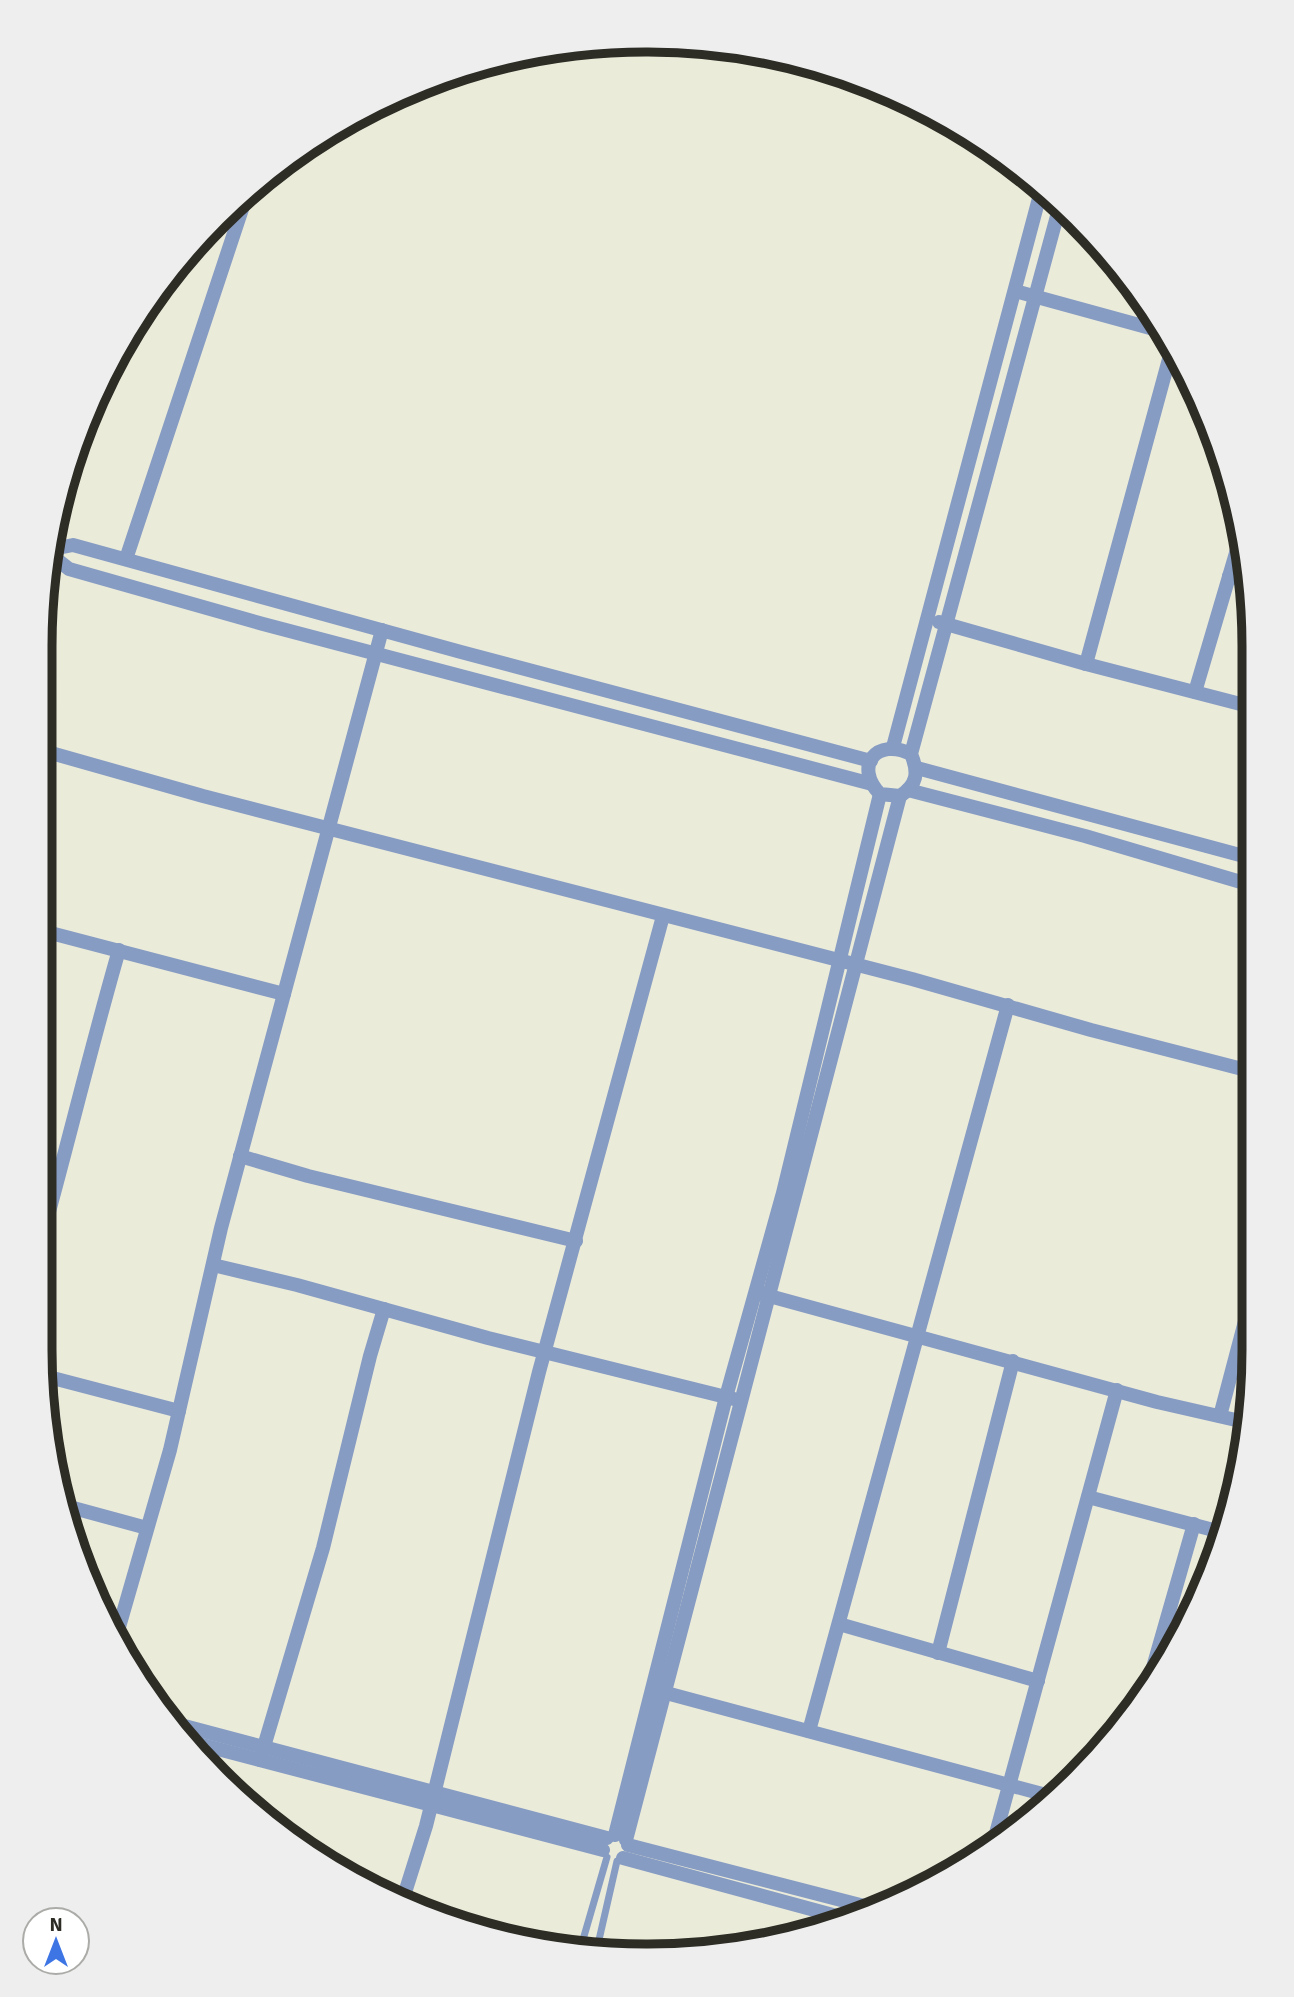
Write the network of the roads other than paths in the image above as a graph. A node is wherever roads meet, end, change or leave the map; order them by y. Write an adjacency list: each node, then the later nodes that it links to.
1 (1039, 200): 4 (street)
2 (240, 214): 10 (street)
3 (1057, 217): 5 (street)
4 (1015, 291): 5 (street); 14 (street)
5 (1035, 296): 6 (street); 15 (street)
6 (1148, 327)
7 (1168, 362): 18 (street)
8 (61, 547): 10 (street)
9 (1234, 558): 12 (street)
10 (127, 559): 16 (street)
11 (59, 561): 17 (street)
12 (1229, 576): 13 (street); 19 (street)
13 (1237, 578)
14 (928, 619): 15 (street); 21 (street)
15 (947, 624): 18 (street); 24 (street)
16 (382, 630): 17 (street); 23 (street)
17 (376, 654): 25 (street); 27 (street)
18 (1086, 664): 19 (street)
19 (1195, 692): 20 (street)
20 (1242, 704)
21 (893, 747): 23 (street); 24 (street)
22 (52, 753): 27 (street)
23 (870, 761): 25 (street)
24 (914, 761): 26 (street); 28 (street)
25 (876, 789): 26 (street); 33 (street)
26 (904, 793): 29 (street); 34 (street)
27 (330, 828): 30 (street); 35 (street)
28 (1242, 855)
29 (1242, 882)
30 (663, 916): 33 (street); 40 (street)
31 (52, 933): 32 (street)
32 (119, 950): 35 (street); 39 (street)
33 (840, 961): 34 (street); 42 (street)
34 (856, 965): 36 (street); 43 (street)
35 (284, 994): 38 (street)
36 (1008, 1005): 37 (street); 46 (street)
37 (1242, 1069)
38 (240, 1156): 40 (street); 41 (street)
39 (52, 1202)
40 (576, 1241): 47 (street)
41 (213, 1265): 44 (street); 53 (street)
42 (754, 1291): 43 (street); 51 (street)
43 (770, 1296): 46 (street); 52 (street)
44 (384, 1309): 47 (street); 70 (street)
45 (1242, 1333): 54 (street)
46 (918, 1335): 48 (street); 62 (street)
47 (545, 1352): 51 (street); 73 (street)
48 (1013, 1361): 50 (street); 63 (street)
49 (53, 1378): 53 (street)
50 (1117, 1390): 54 (street); 56 (street)
51 (726, 1397): 52 (street); 66 (street)
52 (742, 1401): 66 (street)
53 (179, 1411): 59 (street)
54 (1220, 1416): 55 (street)
55 (1237, 1420)
56 (1088, 1497): 58 (street); 65 (street)
57 (74, 1508): 59 (street)
58 (1194, 1524): 60 (street); 64 (street)
59 (147, 1528): 61 (street)
60 (1213, 1530)
61 (120, 1624)
62 (839, 1625): 63 (street); 68 (street)
63 (938, 1653): 65 (street)
64 (1156, 1656)
65 (1038, 1681): 71 (street)
66 (658, 1690): 68 (street); 75 (street)
67 (188, 1728): 70 (street)
68 (809, 1731): 71 (street)
69 (203, 1745): 70 (street)
70 (262, 1754): 73 (street)
71 (1009, 1785): 72 (street); 74 (street)
72 (1042, 1794)
73 (432, 1799): 75 (street); 76 (street)
74 (997, 1830)
75 (616, 1848): 77 (street); 78 (street); 79 (lane); 80 (lane)
76 (405, 1893)
77 (859, 1905)
78 (833, 1915)
79 (583, 1940)
80 (598, 1942)

